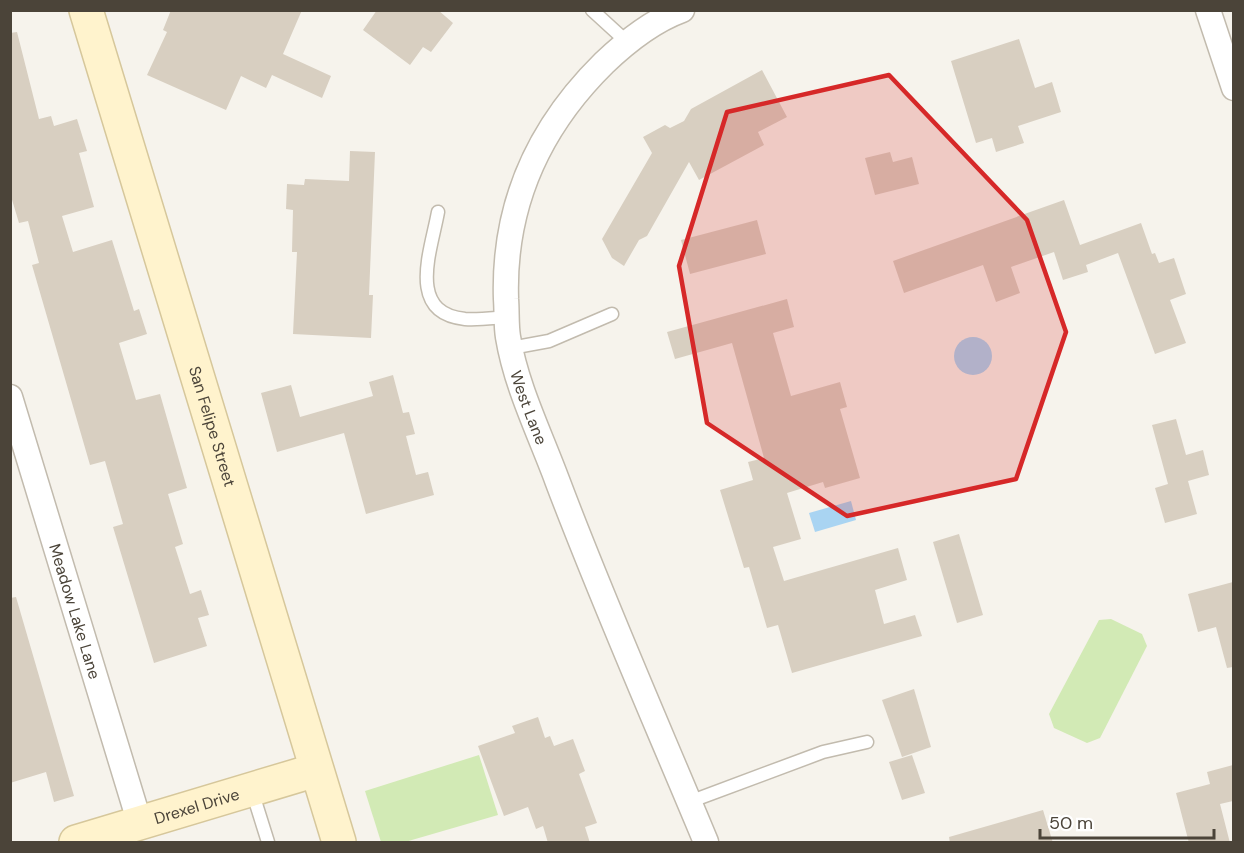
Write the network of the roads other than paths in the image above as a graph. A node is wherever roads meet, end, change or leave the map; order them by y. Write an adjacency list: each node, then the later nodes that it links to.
1 (86, 10): 13 (main road, San Felipe Street)
2 (592, 10): 5 (lane)
3 (682, 10): 5 (street, West Lane)
4 (1208, 10): 6 (street)
5 (627, 42): 9 (street, West Lane)
6 (1233, 88)
7 (438, 212): 9 (lane)
8 (612, 314): 10 (lane)
9 (507, 317): 10 (street, West Lane)
10 (511, 348): 15 (street, West Lane)
11 (10, 397): 16 (street, Meadow Lake Lane)
12 (867, 742): 15 (lane)
13 (316, 770): 14 (main road, Drexel Drive); 19 (main road, San Felipe Street)
14 (252, 790): 16 (main road, Drexel Drive); 18 (lane)
15 (689, 802): 20 (street, West Lane)
16 (140, 824): 17 (main road, Drexel Drive)
17 (76, 843)
18 (268, 843)
19 (339, 843)
20 (706, 843)

